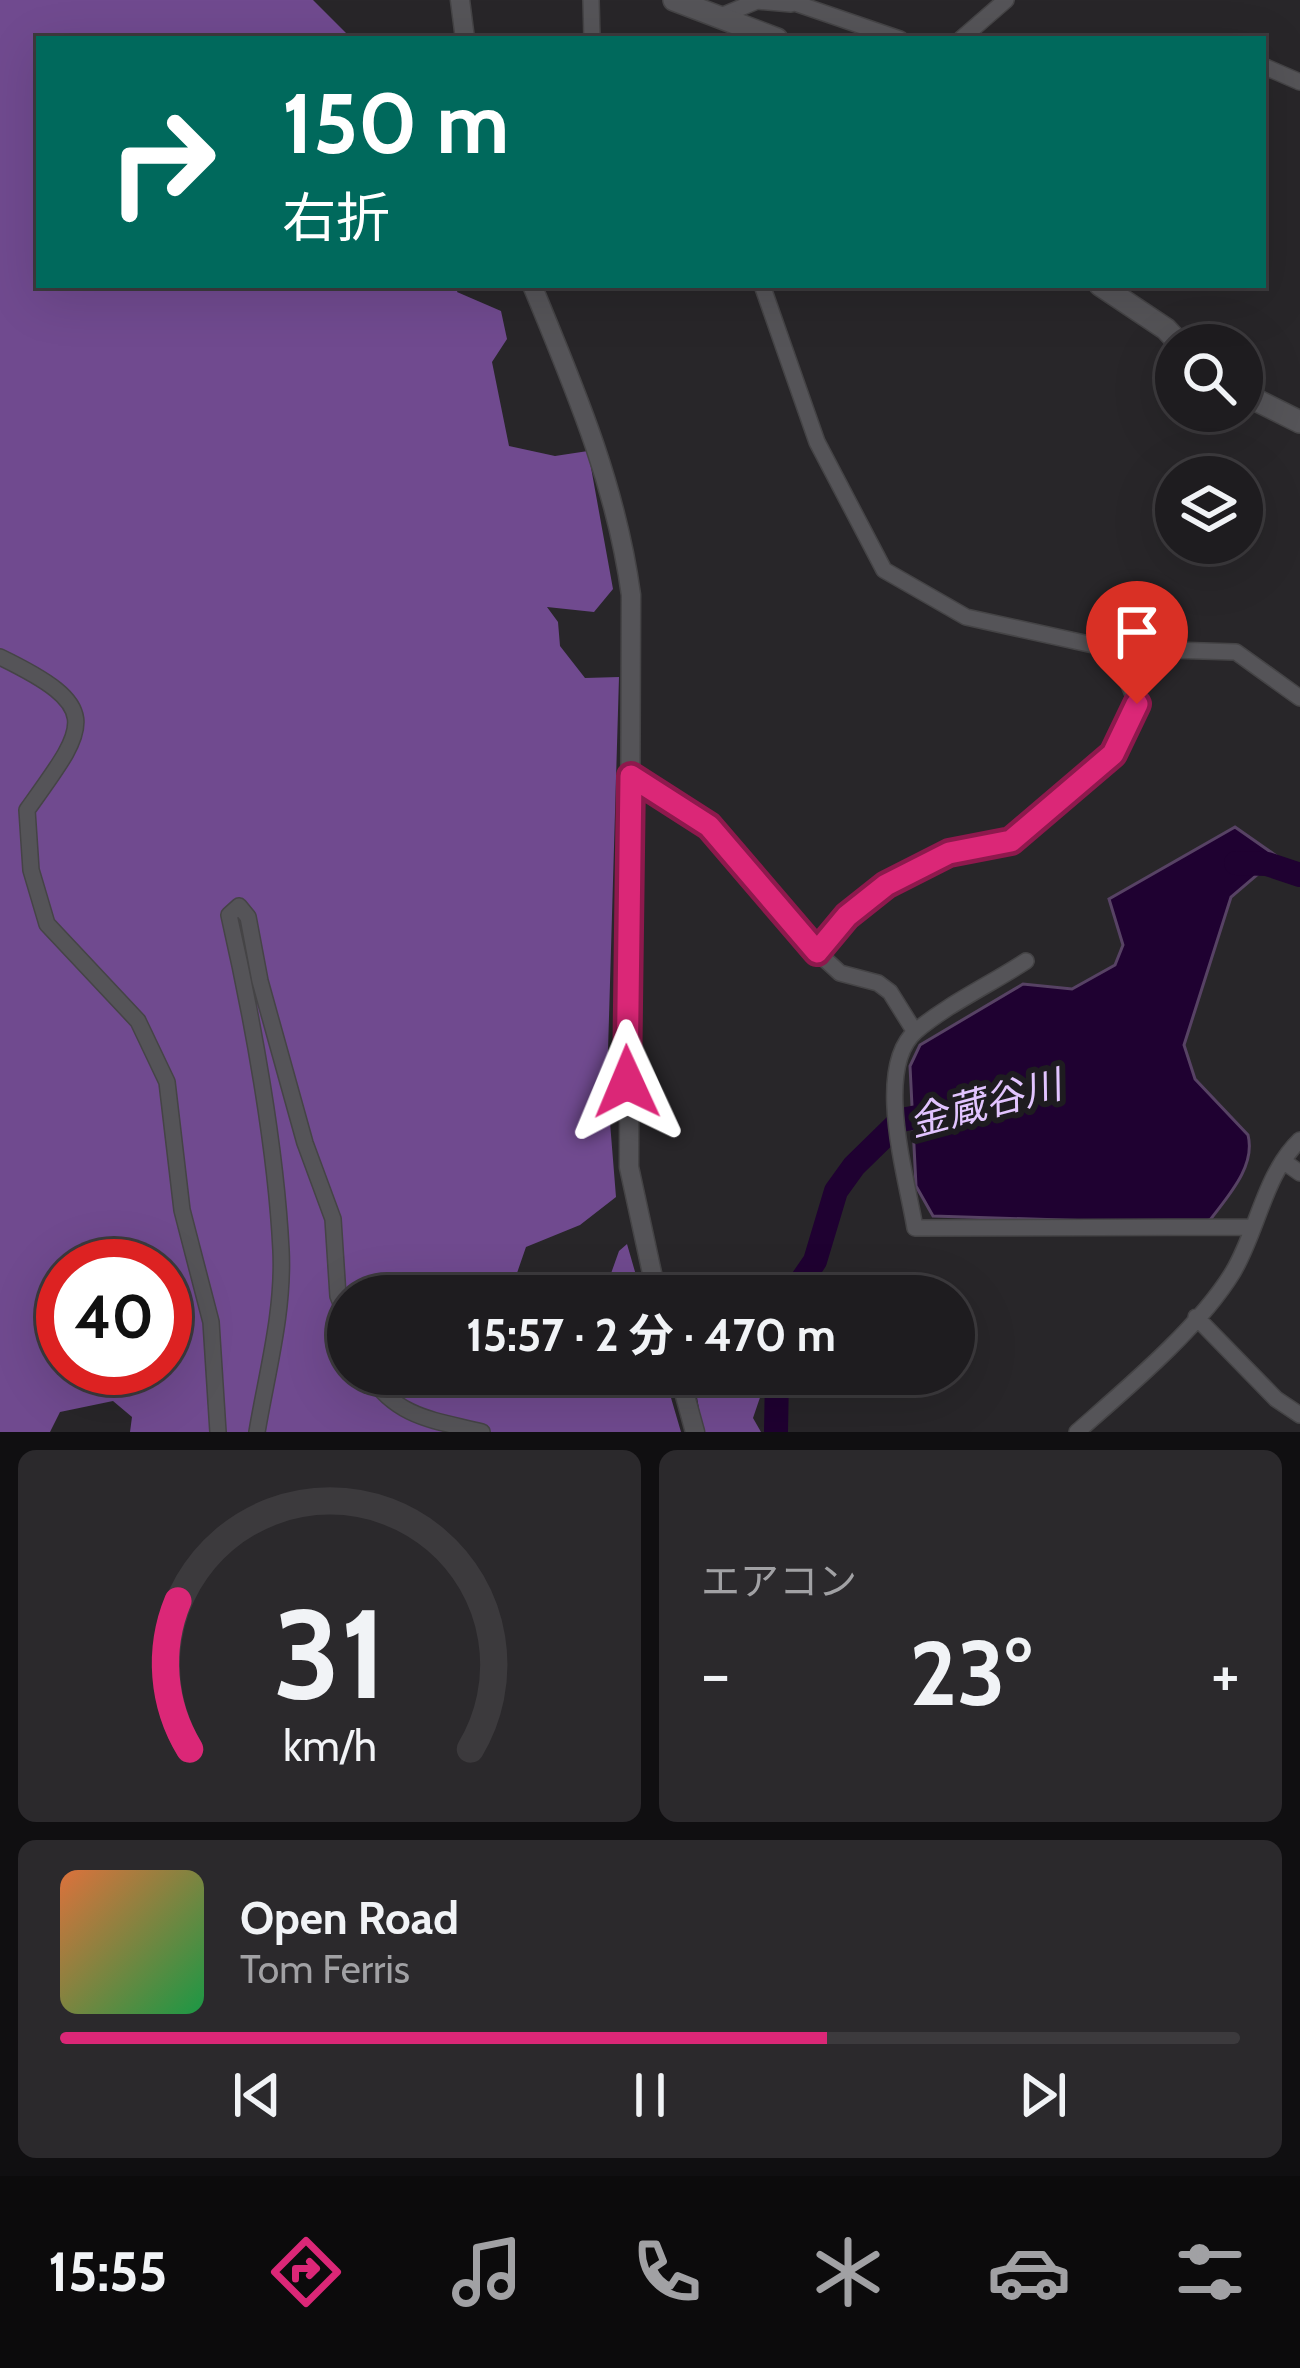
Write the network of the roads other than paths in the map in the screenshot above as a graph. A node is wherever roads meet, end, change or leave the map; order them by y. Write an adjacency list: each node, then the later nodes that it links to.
1 (460, 0): 7 (street)
2 (591, 0): 8 (street)
3 (674, 0): 6 (main road)
4 (1006, 0): 11 (street)
5 (789, 2): 6 (street); 10 (street)
6 (721, 16): 9 (main road)
7 (465, 36)
8 (592, 36)
9 (770, 36)
10 (891, 36)
11 (964, 36)
12 (1266, 67): 13 (street)
13 (1300, 82)
14 (533, 288): 23 (street)
15 (763, 288): 20 (street)
16 (1104, 288): 17 (main road)
17 (1158, 324)
18 (1263, 404): 19 (main road)
19 (1300, 422)
20 (1124, 650): 22 (street); 24 (street)
21 (0, 657): 38 (street)
22 (1300, 698)
23 (631, 776): 24 (street); 32 (street)
24 (817, 952): 26 (street)
25 (1026, 961): 26 (street)
26 (915, 1032): 30 (street)
27 (1300, 1140): 28 (street)
28 (1283, 1161): 29 (street); 30 (street)
29 (1300, 1174)
30 (1251, 1227): 33 (street)
31 (337, 1275): 39 (street)
32 (652, 1275)
33 (1196, 1317): 36 (street); 37 (street)
34 (383, 1395): 40 (street)
35 (685, 1395): 41 (street)
36 (1300, 1415)
37 (1080, 1431)
38 (218, 1432)
39 (257, 1432)
40 (482, 1432)
41 (695, 1432)

